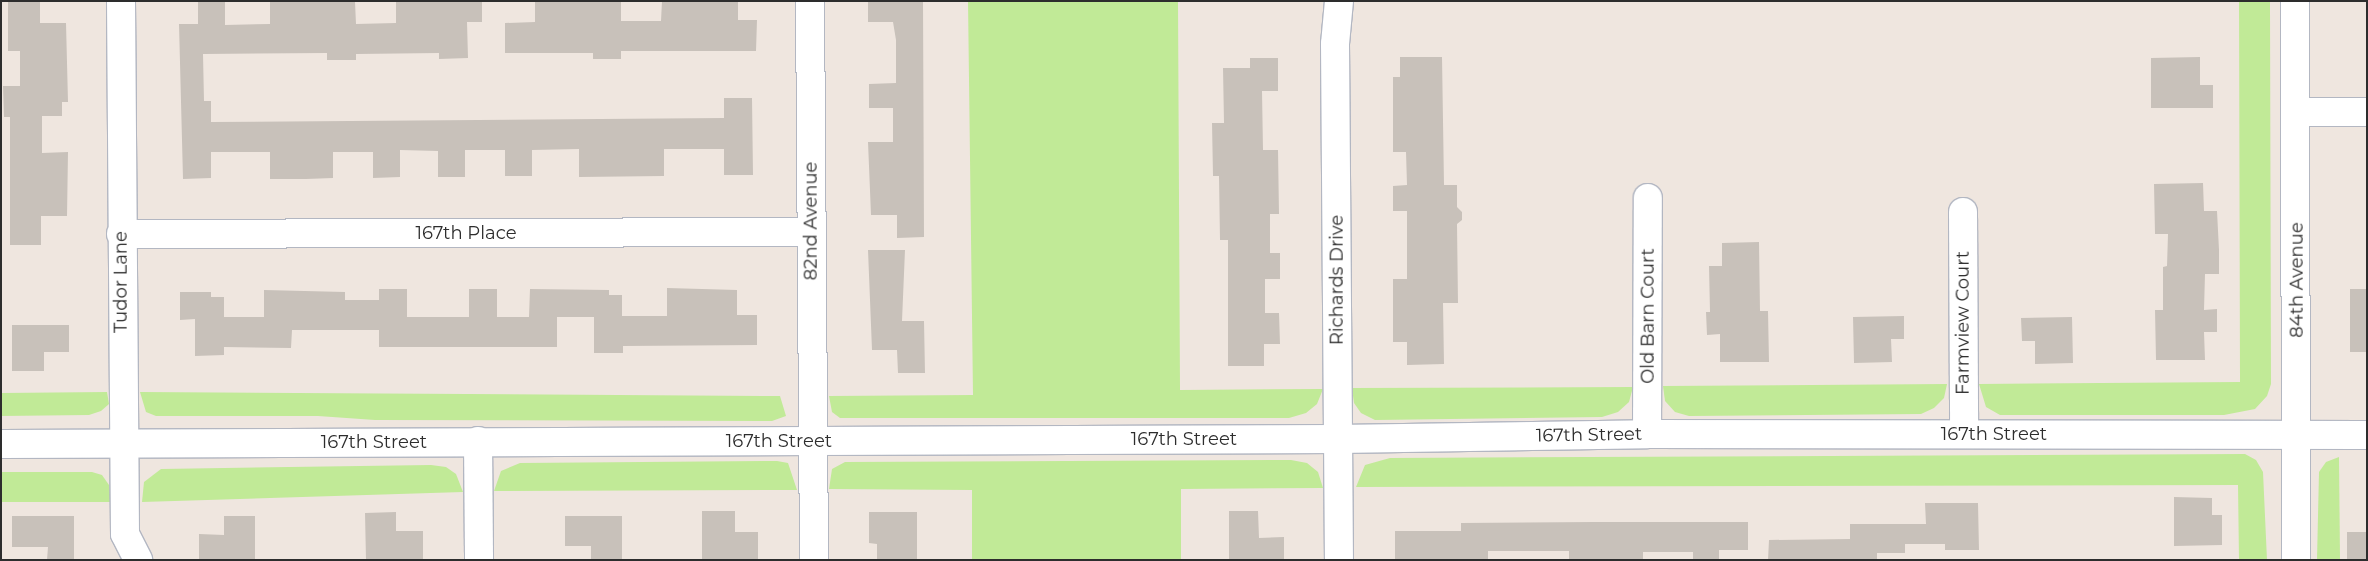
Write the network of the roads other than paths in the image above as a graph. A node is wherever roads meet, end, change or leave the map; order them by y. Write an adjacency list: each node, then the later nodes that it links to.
1 (121, 1): 10 (street, Tudor Lane)
2 (810, 1): 9 (street, 82nd Avenue)
3 (1339, 1): 15 (street, Richards Drive)
4 (2295, 1): 5 (street, 84th Avenue)
5 (2296, 112): 6 (street); 13 (street, 84th Avenue)
6 (2367, 112)
7 (1648, 198): 11 (street, Old Barn Court)
8 (1963, 212): 12 (street, Farmview Court)
9 (811, 232): 10 (street, 167th Place); 17 (street, 82nd Avenue)
10 (121, 234): 19 (street, Tudor Lane)
11 (1647, 434): 12 (street, 167th Street); 15 (street, 167th Street)
12 (1964, 434): 13 (street, 167th Street)
13 (2296, 434): 14 (street, 167th Street); 24 (street, 84th Avenue)
14 (2367, 435)
15 (1338, 439): 17 (street, 167th Street); 23 (street, Richards Drive)
16 (478, 441): 17 (street, 167th Street); 19 (street, 167th Street); 21 (street)
17 (813, 441): 22 (street, 82nd Avenue)
18 (1, 444): 19 (street, 167th Street)
19 (123, 444): 20 (street, Tudor Lane)
20 (138, 560)
21 (479, 560)
22 (814, 560)
23 (1339, 560)
24 (2296, 560)

